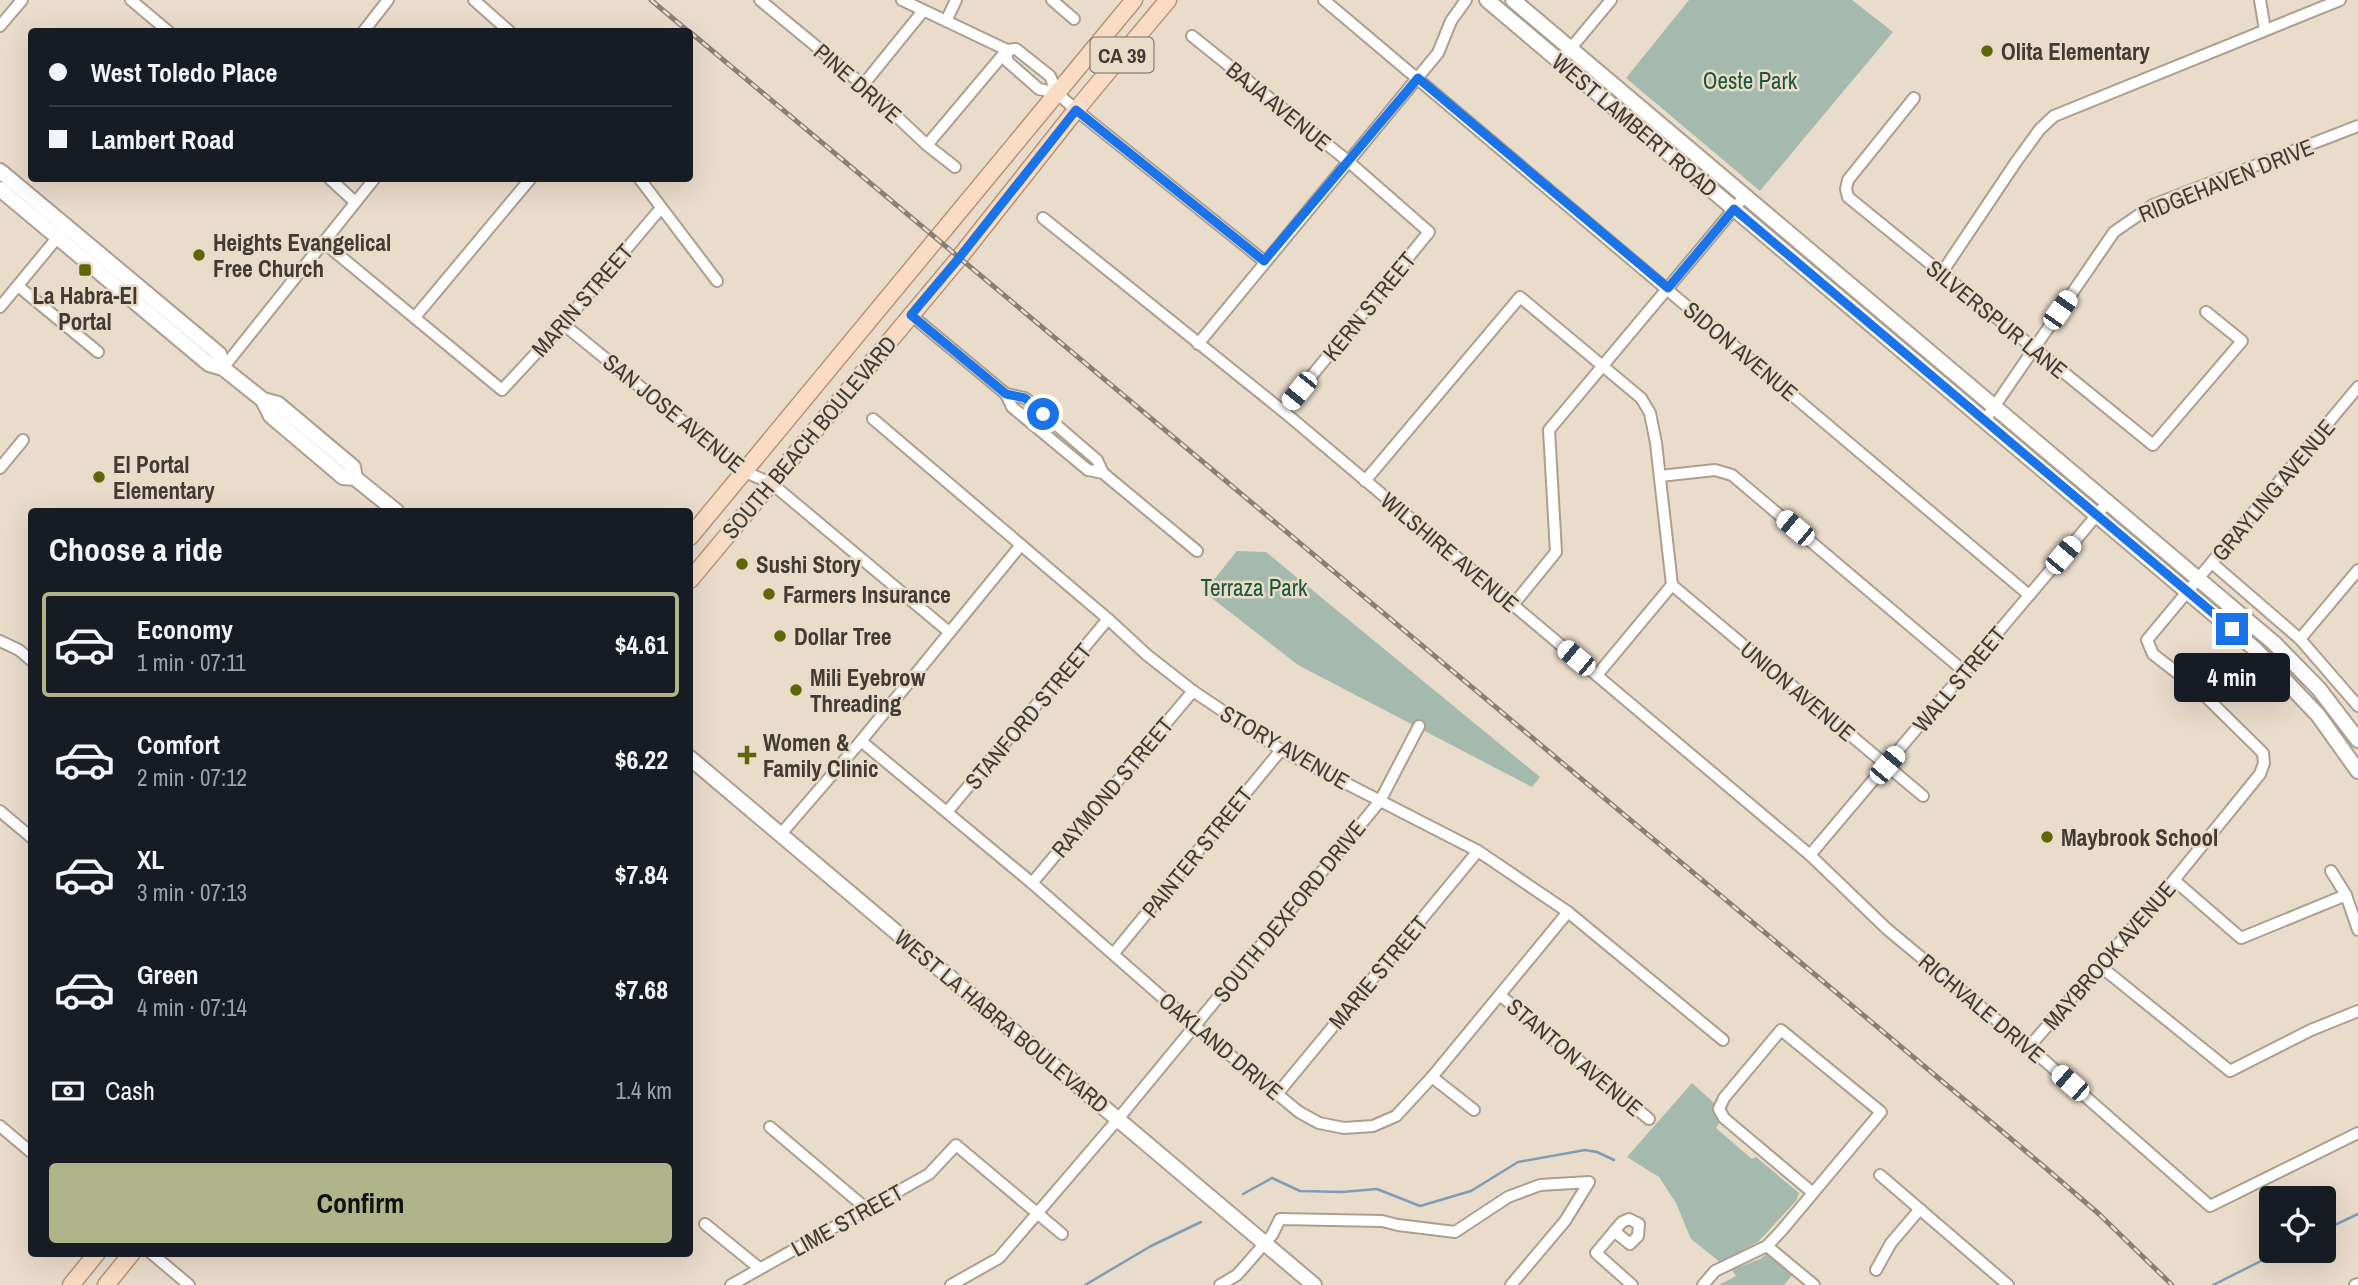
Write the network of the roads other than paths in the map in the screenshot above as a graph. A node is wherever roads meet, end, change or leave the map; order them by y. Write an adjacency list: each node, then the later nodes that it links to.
1 (22, 0): 21 (street)
2 (131, 0): 22 (street)
3 (388, 0): 23 (street)
4 (474, 0): 24 (street)
5 (760, 0): 31 (street, PINE DRIVE)
6 (902, 0): 18 (street)
7 (956, 0): 20 (street)
8 (1052, 0): 19 (street)
9 (1134, 0): 32 (main road, SOUTH BEACH BOULEVARD / CA 39)
10 (1168, 0): 34 (main road, SOUTH BEACH BOULEVARD / CA 39)
11 (1324, 0): 30 (street, SIDON AVENUE)
12 (1466, 0): 30 (street)
13 (1487, 0): 29 (main road, WEST LAMBERT ROAD)
14 (1513, 0): 27 (main road, WEST LAMBERT ROAD)
15 (1612, 0): 27 (street)
16 (2260, 0): 25 (street)
17 (2340, 0): 25 (street)
18 (923, 11): 20 (street); 31 (street)
19 (1074, 19)
20 (946, 21): 28 (street)
21 (0, 26)
22 (164, 28)
23 (366, 28)
24 (503, 28)
25 (2265, 30): 54 (street)
26 (1192, 36): 37 (street, BAJA AVENUE)
27 (1571, 49): 29 (street); 45 (main road, WEST LAMBERT ROAD)
28 (1007, 50): 32 (street); 32 (street); 36 (street)
29 (1560, 62): 48 (main road, WEST LAMBERT ROAD)
30 (1418, 78): 37 (street); 57 (street, SIDON AVENUE)
31 (863, 85): 36 (street, PINE DRIVE)
32 (1057, 93): 34 (street); 75 (main road, SOUTH BEACH BOULEVARD / CA 39)
33 (1914, 98): 54 (street, SILVERSPUR LANE)
34 (1076, 110): 53 (street); 60 (main road, SOUTH BEACH BOULEVARD / CA 39)
35 (2358, 126): 64 (street, RIDGEHAVEN DRIVE)
36 (928, 145): 38 (street, PINE DRIVE)
37 (1349, 162): 51 (street, BAJA AVENUE); 53 (street)
38 (955, 167)
39 (0, 171): 50 (main road)
40 (334, 182): 46 (street)
41 (372, 182): 46 (street)
42 (528, 182): 61 (street)
43 (642, 182): 47 (street)
44 (0, 189): 50 (main road)
45 (1745, 197): 48 (street); 69 (main road, WEST LAMBERT ROAD)
46 (355, 202): 52 (street)
47 (661, 208): 55 (street); 62 (street, MARIN STREET)
48 (1734, 209): 57 (street); 72 (main road, WEST LAMBERT ROAD)
49 (1043, 218): 63 (street, WILSHIRE AVENUE)
50 (62, 232): 56 (street); 67 (main road)
51 (1429, 232): 70 (street, KERN STREET)
52 (323, 242): 61 (street); 67 (street)
53 (1264, 261): 63 (street)
54 (1941, 274): 64 (street, SILVERSPUR LANE)
55 (717, 281)
56 (18, 286): 58 (street); 65 (street)
57 (1668, 288): 66 (street); 91 (street, SIDON AVENUE)
58 (0, 307)
59 (2206, 312): 64 (street, SILVERSPUR LANE)
60 (911, 315): 78 (main road, SOUTH BEACH BOULEVARD / CA 39); 84 (street)
61 (415, 317): 62 (street, MARIN STREET)
62 (563, 324): 75 (street, SAN JOSE AVENUE)
63 (1198, 344): 70 (street, WILSHIRE AVENUE)
64 (2033, 349): 69 (street, RIDGEHAVEN DRIVE)
65 (98, 352)
66 (1602, 366): 76 (street); 77 (street); 92 (street)
67 (223, 368): 80 (main road)
68 (2358, 387): 85 (street, GRAYLING AVENUE)
69 (1993, 407): 72 (street, RIDGEHAVEN DRIVE); 79 (main road, WEST LAMBERT ROAD)
70 (1283, 411): 77 (street, WILSHIRE AVENUE)
71 (873, 419): 83 (street, STORY AVENUE)
72 (1985, 421): 81 (main road, WEST LAMBERT ROAD)
73 (23, 440): 74 (street)
74 (0, 468)
75 (745, 472): 78 (street, SAN JOSE AVENUE); 82 (main road, SOUTH BEACH BOULEVARD / CA 39)
76 (1660, 476): 89 (street); 98 (street)
77 (1365, 481): 92 (street, WILSHIRE AVENUE)
78 (771, 483): 87 (main road, SOUTH BEACH BOULEVARD / CA 39); 94 (street, SAN JOSE AVENUE)
79 (2107, 503): 81 (street, WALL STREET); 88 (main road, WEST LAMBERT ROAD)
80 (392, 508)
81 (2097, 515): 90 (main road, WEST LAMBERT ROAD); 91 (street, WALL STREET)
82 (693, 533)
83 (1021, 545): 93 (street, STORY AVENUE); 94 (street)
84 (1197, 551)
85 (2212, 563): 88 (street, GRAYLING AVENUE); 95 (street)
86 (2358, 570): 95 (street)
87 (693, 576)
88 (2199, 579): 90 (street, GRAYLING AVENUE); 104 (main road, WEST LAMBERT ROAD)
89 (1672, 585): 99 (street); 110 (street, UNION AVENUE)
90 (2188, 592): 102 (main road, WEST LAMBERT ROAD); 109 (street, GRAYLING AVENUE)
91 (2029, 595): 98 (street, WALL STREET)
92 (1513, 605): 99 (street, WILSHIRE AVENUE)
93 (1108, 619): 100 (street, STORY AVENUE); 115 (street, STANFORD STREET)
94 (949, 632): 105 (street)
95 (2300, 639): 101 (street)
96 (0, 641): 97 (street)
97 (28, 658)
98 (1965, 672): 110 (street, WALL STREET)
99 (1597, 675): 119 (street, WILSHIRE AVENUE)
100 (1193, 691): 106 (street, STORY AVENUE); 122 (street, RAYMOND STREET)
101 (2358, 706)
102 (2318, 715): 107 (main road); 111 (main road)
103 (1419, 726): 113 (street, SOUTH DEXFORD DRIVE)
104 (2358, 740)
105 (861, 741): 115 (street, OAKLAND DRIVE); 117 (street)
106 (1281, 750): 113 (street, STORY AVENUE); 127 (street, PAINTER STREET)
107 (2358, 756)
108 (693, 761): 117 (main road, WEST LA HABRA BOULEVARD)
109 (2264, 763): 121 (street, MAYBROOK AVENUE)
110 (1887, 765): 112 (street, UNION AVENUE); 119 (street, WALL STREET)
111 (2358, 771)
112 (1923, 796)
113 (1380, 801): 118 (street, STORY AVENUE); 131 (street, SOUTH DEXFORD DRIVE)
114 (0, 811): 116 (street)
115 (947, 813): 122 (street, OAKLAND DRIVE)
116 (28, 835)
117 (780, 835): 137 (main road, WEST LA HABRA BOULEVARD)
118 (1478, 851): 125 (street, STORY AVENUE); 135 (street, MARIE STREET)
119 (1810, 855): 123 (street, WILSHIRE AVENUE)
120 (2331, 871): 124 (street)
121 (2174, 880): 124 (street); 128 (street, MAYBROOK AVENUE)
122 (1032, 883): 127 (street, OAKLAND DRIVE)
123 (1851, 892): 133 (street, RICHVALE DRIVE)
124 (2346, 895): 126 (street)
125 (1568, 912): 129 (street, OAKLAND DRIVE); 132 (street, STORY AVENUE)
126 (2358, 930)
127 (1114, 953): 131 (street, OAKLAND DRIVE)
128 (2100, 966): 130 (street); 133 (street, MAYBROOK AVENUE)
129 (1501, 996): 134 (street, OAKLAND DRIVE); 138 (street, STANTON AVENUE)
130 (2358, 1011)
131 (1195, 1026): 135 (street, OAKLAND DRIVE); 137 (street, SOUTH DEXFORD DRIVE)
132 (1723, 1040)
133 (2029, 1047): 141 (street, RICHVALE DRIVE)
134 (1432, 1077): 135 (street, OAKLAND DRIVE); 136 (street)
135 (1278, 1093)
136 (1474, 1110)
137 (1118, 1119): 147 (street, SOUTH DEXFORD DRIVE); 151 (main road, WEST LA HABRA BOULEVARD)
138 (1649, 1119)
139 (0, 1126): 142 (street)
140 (770, 1127): 146 (street)
141 (2358, 1132)
142 (28, 1150)
143 (1880, 1175): 145 (street)
144 (1813, 1193): 144 (street); 152 (street)
145 (1920, 1209): 157 (street); 169 (street)
146 (868, 1210): 147 (street, LIME STREET); 156 (street, LIME STREET)
147 (1039, 1214): 150 (street); 162 (street, SOUTH DEXFORD DRIVE)
148 (705, 1224): 156 (street)
149 (1614, 1231): 166 (street)
150 (1062, 1234)
151 (1265, 1243): 163 (street); 164 (main road, WEST LA HABRA BOULEVARD); 165 (street)
152 (1767, 1245): 167 (street); 168 (street)
153 (94, 1257): 158 (main road)
154 (129, 1257): 159 (main road)
155 (156, 1257): 160 (street)
156 (759, 1268): 161 (street, LIME STREET)
157 (1876, 1270)
158 (71, 1285)
159 (106, 1285)
160 (189, 1285)
161 (730, 1285)
162 (951, 1285)
163 (1220, 1285)
164 (1314, 1285)
165 (1511, 1285)
166 (1632, 1285)
167 (1703, 1285)
168 (1814, 1285)
169 (2008, 1285)

